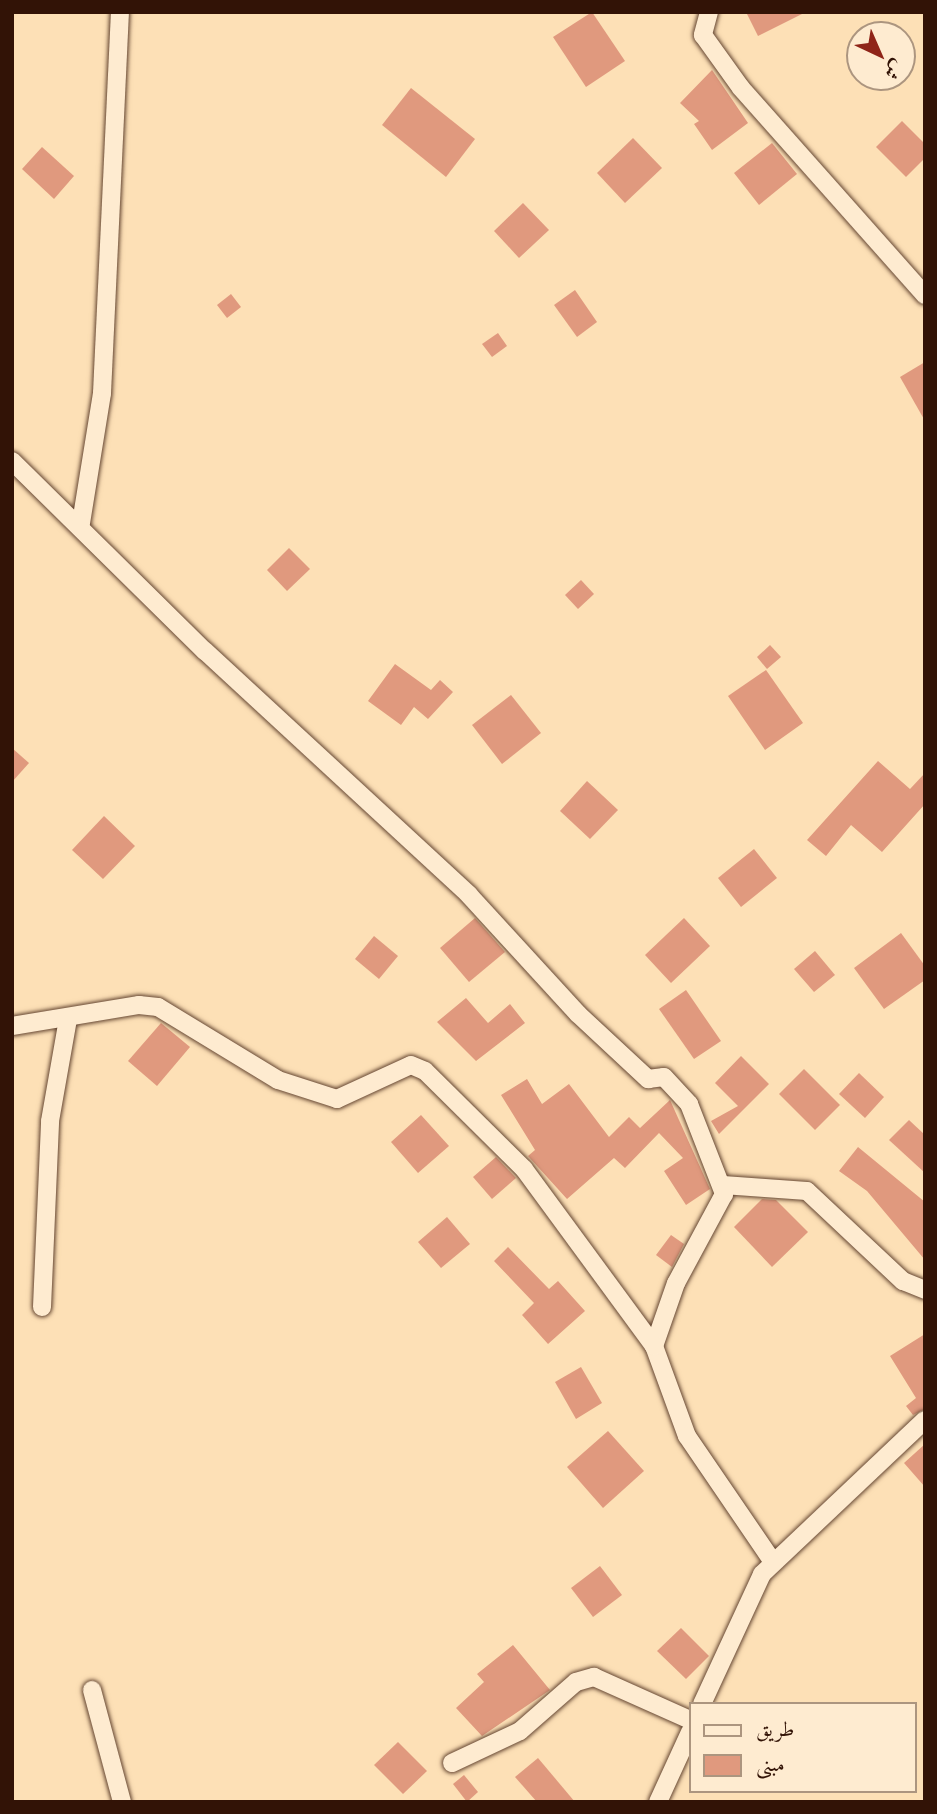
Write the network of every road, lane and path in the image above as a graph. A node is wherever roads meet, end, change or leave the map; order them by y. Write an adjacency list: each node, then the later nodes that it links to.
1 (120, 12): 5 (street)
2 (709, 12): 3 (street)
3 (925, 295)
4 (12, 461): 5 (street)
5 (81, 523): 8 (street)
6 (68, 1019): 7 (street); 10 (street); 11 (street)
7 (12, 1026)
8 (723, 1185): 9 (street); 11 (street)
9 (925, 1290)
10 (42, 1307)
11 (654, 1346): 13 (street)
12 (925, 1420): 13 (street)
13 (773, 1562): 15 (street)
14 (92, 1690): 19 (street)
15 (703, 1702)
16 (688, 1719): 18 (street)
17 (688, 1736): 20 (street)
18 (452, 1763)
19 (122, 1802)
20 (658, 1802)

